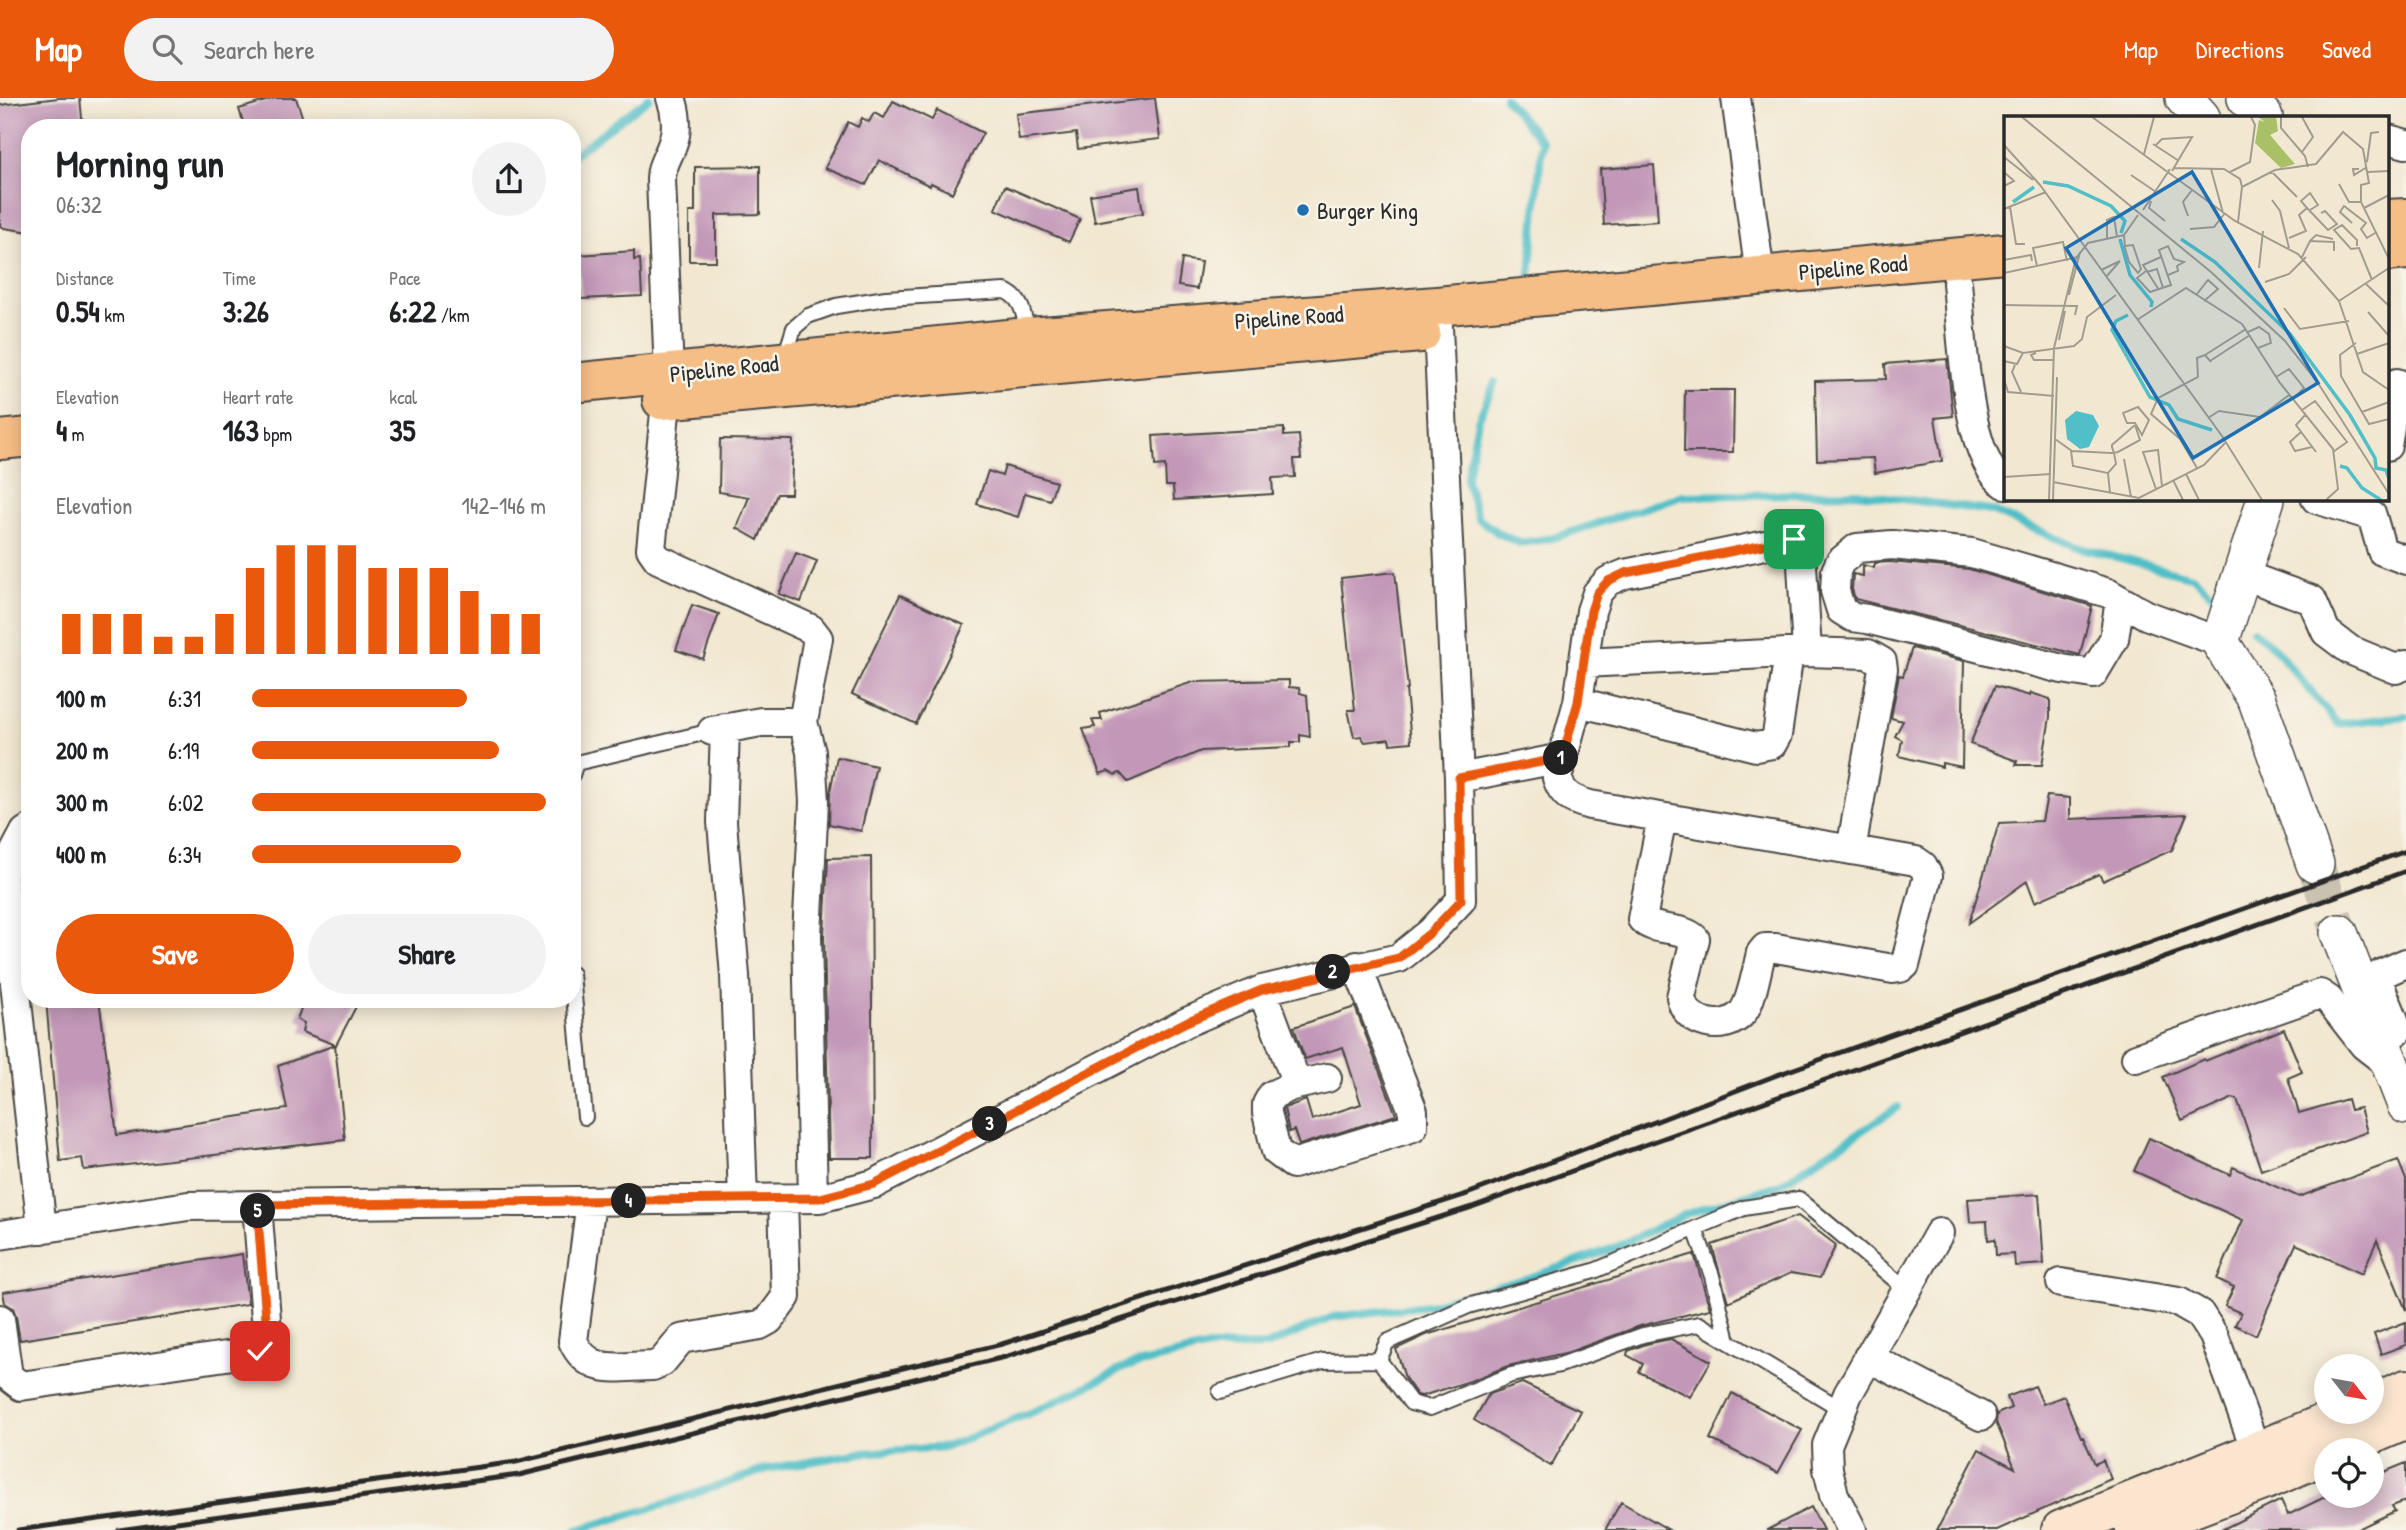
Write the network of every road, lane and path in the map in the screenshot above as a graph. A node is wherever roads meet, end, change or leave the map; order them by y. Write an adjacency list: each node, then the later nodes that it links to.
1 (1735, 98): 14 (street)
2 (2185, 98): 6 (street)
3 (2246, 98): 7 (street)
4 (2277, 98): 8 (street)
5 (673, 104): 22 (street)
6 (2200, 116)
7 (2263, 116)
8 (2272, 116)
9 (2406, 218): 10 (main road)
10 (2388, 219)
11 (2406, 250): 12 (main road)
12 (2388, 252)
13 (2004, 253): 14 (main road, Pipeline Road)
14 (1760, 275): 17 (main road, Pipeline Road)
15 (2004, 279): 16 (main road, Pipeline Road)
16 (1957, 283): 17 (main road, Pipeline Road); 29 (street)
17 (1437, 319): 18 (main road, Pipeline Road); 45 (street)
18 (1037, 347): 19 (main road, Pipeline Road); 19 (lane); 22 (main road, Pipeline Road)
19 (784, 362): 22 (main road, Pipeline Road)
20 (581, 383): 22 (main road, Pipeline Road)
21 (2397, 383): 26 (street)
22 (668, 387): 23 (main road, Pipeline Road); 41 (street)
23 (581, 405)
24 (21, 438): 25 (main road)
25 (0, 440)
26 (2388, 440)
27 (21, 456): 28 (main road)
28 (0, 457)
29 (2004, 483)
30 (2266, 500): 34 (street)
31 (2323, 500): 32 (street)
32 (2375, 507): 33 (street)
33 (2406, 560)
34 (2241, 574): 36 (street); 39 (street)
35 (2120, 600): 35 (street); 36 (street)
36 (2220, 642): 49 (street)
37 (1798, 653): 38 (street); 38 (street); 40 (street); 48 (street)
38 (1583, 663): 40 (street)
39 (2406, 664)
40 (1578, 702): 43 (street)
41 (803, 722): 42 (street); 61 (street)
42 (718, 729): 44 (lane); 62 (street)
43 (1562, 758): 45 (street); 46 (street)
44 (581, 762)
45 (1459, 778): 52 (street)
46 (1662, 818): 48 (street); 48 (street)
47 (21, 840): 66 (street)
48 (1851, 850)
49 (2315, 864)
50 (2339, 933): 55 (street)
51 (2406, 963): 55 (street)
52 (1357, 966): 53 (street); 58 (street)
53 (1262, 990): 58 (street); 61 (street)
54 (575, 1008): 60 (lane)
55 (2386, 1054): 56 (street); 59 (street)
56 (2136, 1058)
57 (1327, 1078): 58 (street)
58 (1292, 1086)
59 (2406, 1105)
60 (585, 1117)
61 (813, 1198): 63 (street)
62 (743, 1199): 63 (street); 64 (street)
63 (783, 1199): 64 (street)
64 (591, 1201): 65 (street)
65 (257, 1205): 66 (street); 72 (street)
66 (42, 1228): 69 (street)
67 (1695, 1229): 71 (lane); 73 (lane); 75 (lane)
68 (1939, 1233): 71 (street)
69 (0, 1235)
70 (2061, 1283): 85 (street)
71 (1907, 1290): 74 (street)
72 (0, 1319)
73 (1728, 1341): 75 (lane); 79 (lane)
74 (1868, 1357): 79 (street); 82 (street)
75 (1379, 1360): 77 (lane)
76 (2406, 1389): 78 (main road)
77 (1220, 1392)
78 (2384, 1398)
79 (1841, 1409): 86 (street)
80 (2406, 1420): 83 (main road)
81 (2331, 1424): 85 (main road)
82 (1977, 1425)
83 (2364, 1438)
84 (2314, 1456): 85 (main road)
85 (2262, 1466): 87 (main road); 88 (main road)
86 (1852, 1530)
87 (2061, 1530)
88 (2135, 1530)

